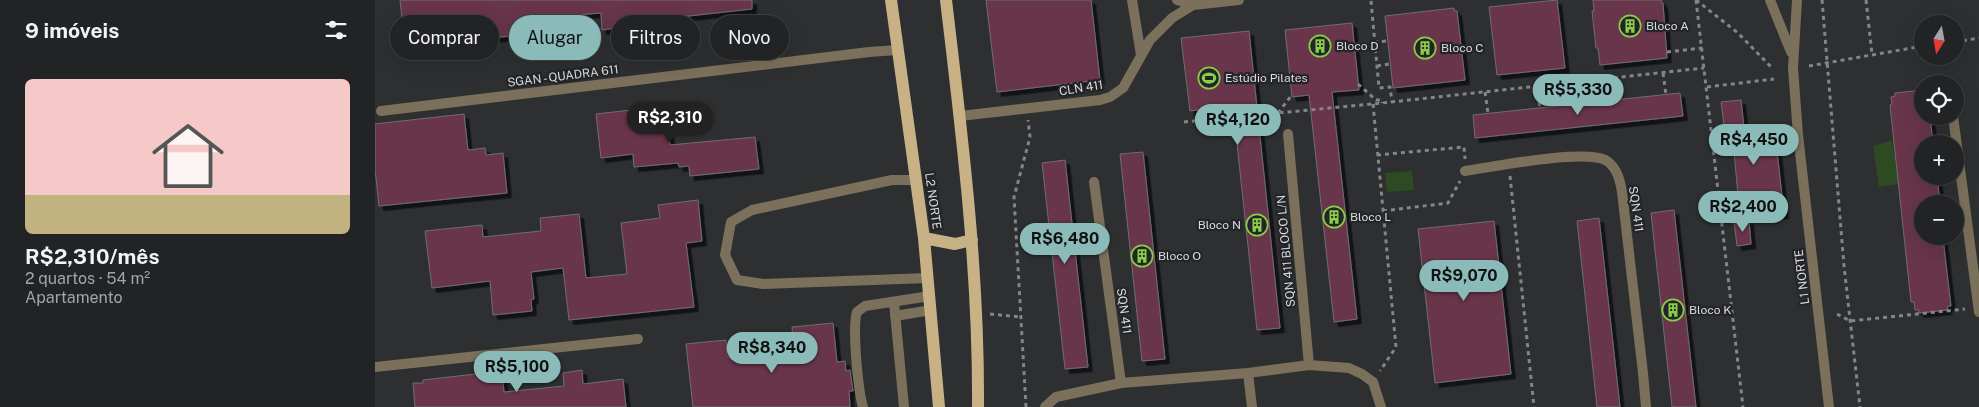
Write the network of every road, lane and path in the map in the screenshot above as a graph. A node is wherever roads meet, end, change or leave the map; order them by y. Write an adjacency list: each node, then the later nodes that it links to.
1 (891, 0): 19 (main road, L2 NORTE)
2 (946, 0): 49 (main road)
3 (1132, 0): 22 (street)
4 (1177, 0): 12 (street)
5 (1239, 0): 12 (street)
6 (1696, 0): 18 (path); 29 (path)
7 (1770, 0): 23 (street, L1 NORTE)
8 (1797, 0): 23 (street, L1 NORTE)
9 (1822, 0): 24 (path)
10 (1866, 0): 21 (path)
11 (1371, 1): 16 (path)
12 (1193, 6): 22 (street, CLN 411)
13 (1979, 38): 14 (path)
14 (1964, 40)
15 (1387, 41): 16 (path)
16 (1374, 42): 26 (path)
17 (1914, 47): 21 (path)
18 (1702, 48): 20 (path); 28 (path)
19 (898, 50): 46 (street, SGAN - QUADRA 611); 57 (main road, L2 NORTE)
20 (1667, 52)
21 (1872, 54): 24 (path)
22 (1141, 55): 43 (street, CLN 411)
23 (1792, 55): 90 (street, L1 NORTE)
24 (1826, 63): 27 (path); 72 (path)
25 (1389, 64): 26 (path)
26 (1377, 66): 40 (path)
27 (1809, 66)
28 (1705, 68): 30 (path); 35 (path)
29 (1773, 69)
30 (1663, 73): 31 (path); 37 (path)
31 (1612, 78): 34 (path); 39 (path)
32 (1774, 79): 35 (path)
33 (1358, 84): 41 (path)
34 (1537, 86): 36 (path); 45 (path)
35 (1707, 88): 89 (path)
36 (1485, 92): 40 (path); 48 (path)
37 (1666, 95)
38 (1291, 96): 47 (path)
39 (1614, 100)
40 (1392, 102): 41 (path)
41 (1382, 103): 42 (path)
42 (1373, 104): 47 (path); 54 (path)
43 (1027, 108): 49 (street, CLN 411); 71 (path)
44 (1223, 108): 50 (path)
45 (1540, 108)
46 (381, 111)
47 (1278, 113): 50 (path)
48 (1488, 113)
49 (960, 116): 61 (main road)
50 (1224, 118): 51 (path)
51 (1184, 122)
52 (1954, 125): 65 (street)
53 (1288, 134): 74 (street, SQN 411 BLOCO L/N)
54 (1377, 155): 56 (path); 59 (path)
55 (1509, 165): 56 (street, SQN 411); 87 (path); 88 (street, SQN 411)
56 (1465, 171): 59 (path)
57 (916, 180): 60 (main road, L2 NORTE); 62 (street)
58 (1094, 182): 78 (street, SQN 411)
59 (1383, 211): 77 (path)
60 (924, 238): 61 (main road); 62 (main road, L2 NORTE)
61 (972, 240): 67 (main road)
62 (928, 278): 63 (main road, L2 NORTE)
63 (930, 296): 64 (street); 66 (main road, L2 NORTE)
64 (894, 302): 70 (street); 79 (street)
65 (1979, 308): 68 (street); 72 (path)
66 (931, 310): 70 (street); 81 (main road, L2 NORTE)
67 (977, 312): 71 (path); 82 (main road)
68 (1979, 312)
69 (1837, 314): 72 (path)
70 (895, 316): 80 (street)
71 (1021, 317): 83 (path)
72 (1850, 321): 91 (path)
73 (638, 339): 75 (street)
74 (1309, 365): 76 (street); 77 (street)
75 (375, 367)
76 (1248, 373): 78 (street); 85 (street)
77 (1373, 382): 86 (street)
78 (1121, 383): 84 (street)
79 (863, 407)
80 (904, 407)
81 (939, 407)
82 (978, 407)
83 (1026, 407)
84 (1045, 407)
85 (1252, 407)
86 (1381, 407)
87 (1534, 407)
88 (1645, 407)
89 (1743, 407)
90 (1829, 407)
91 (1860, 407)

